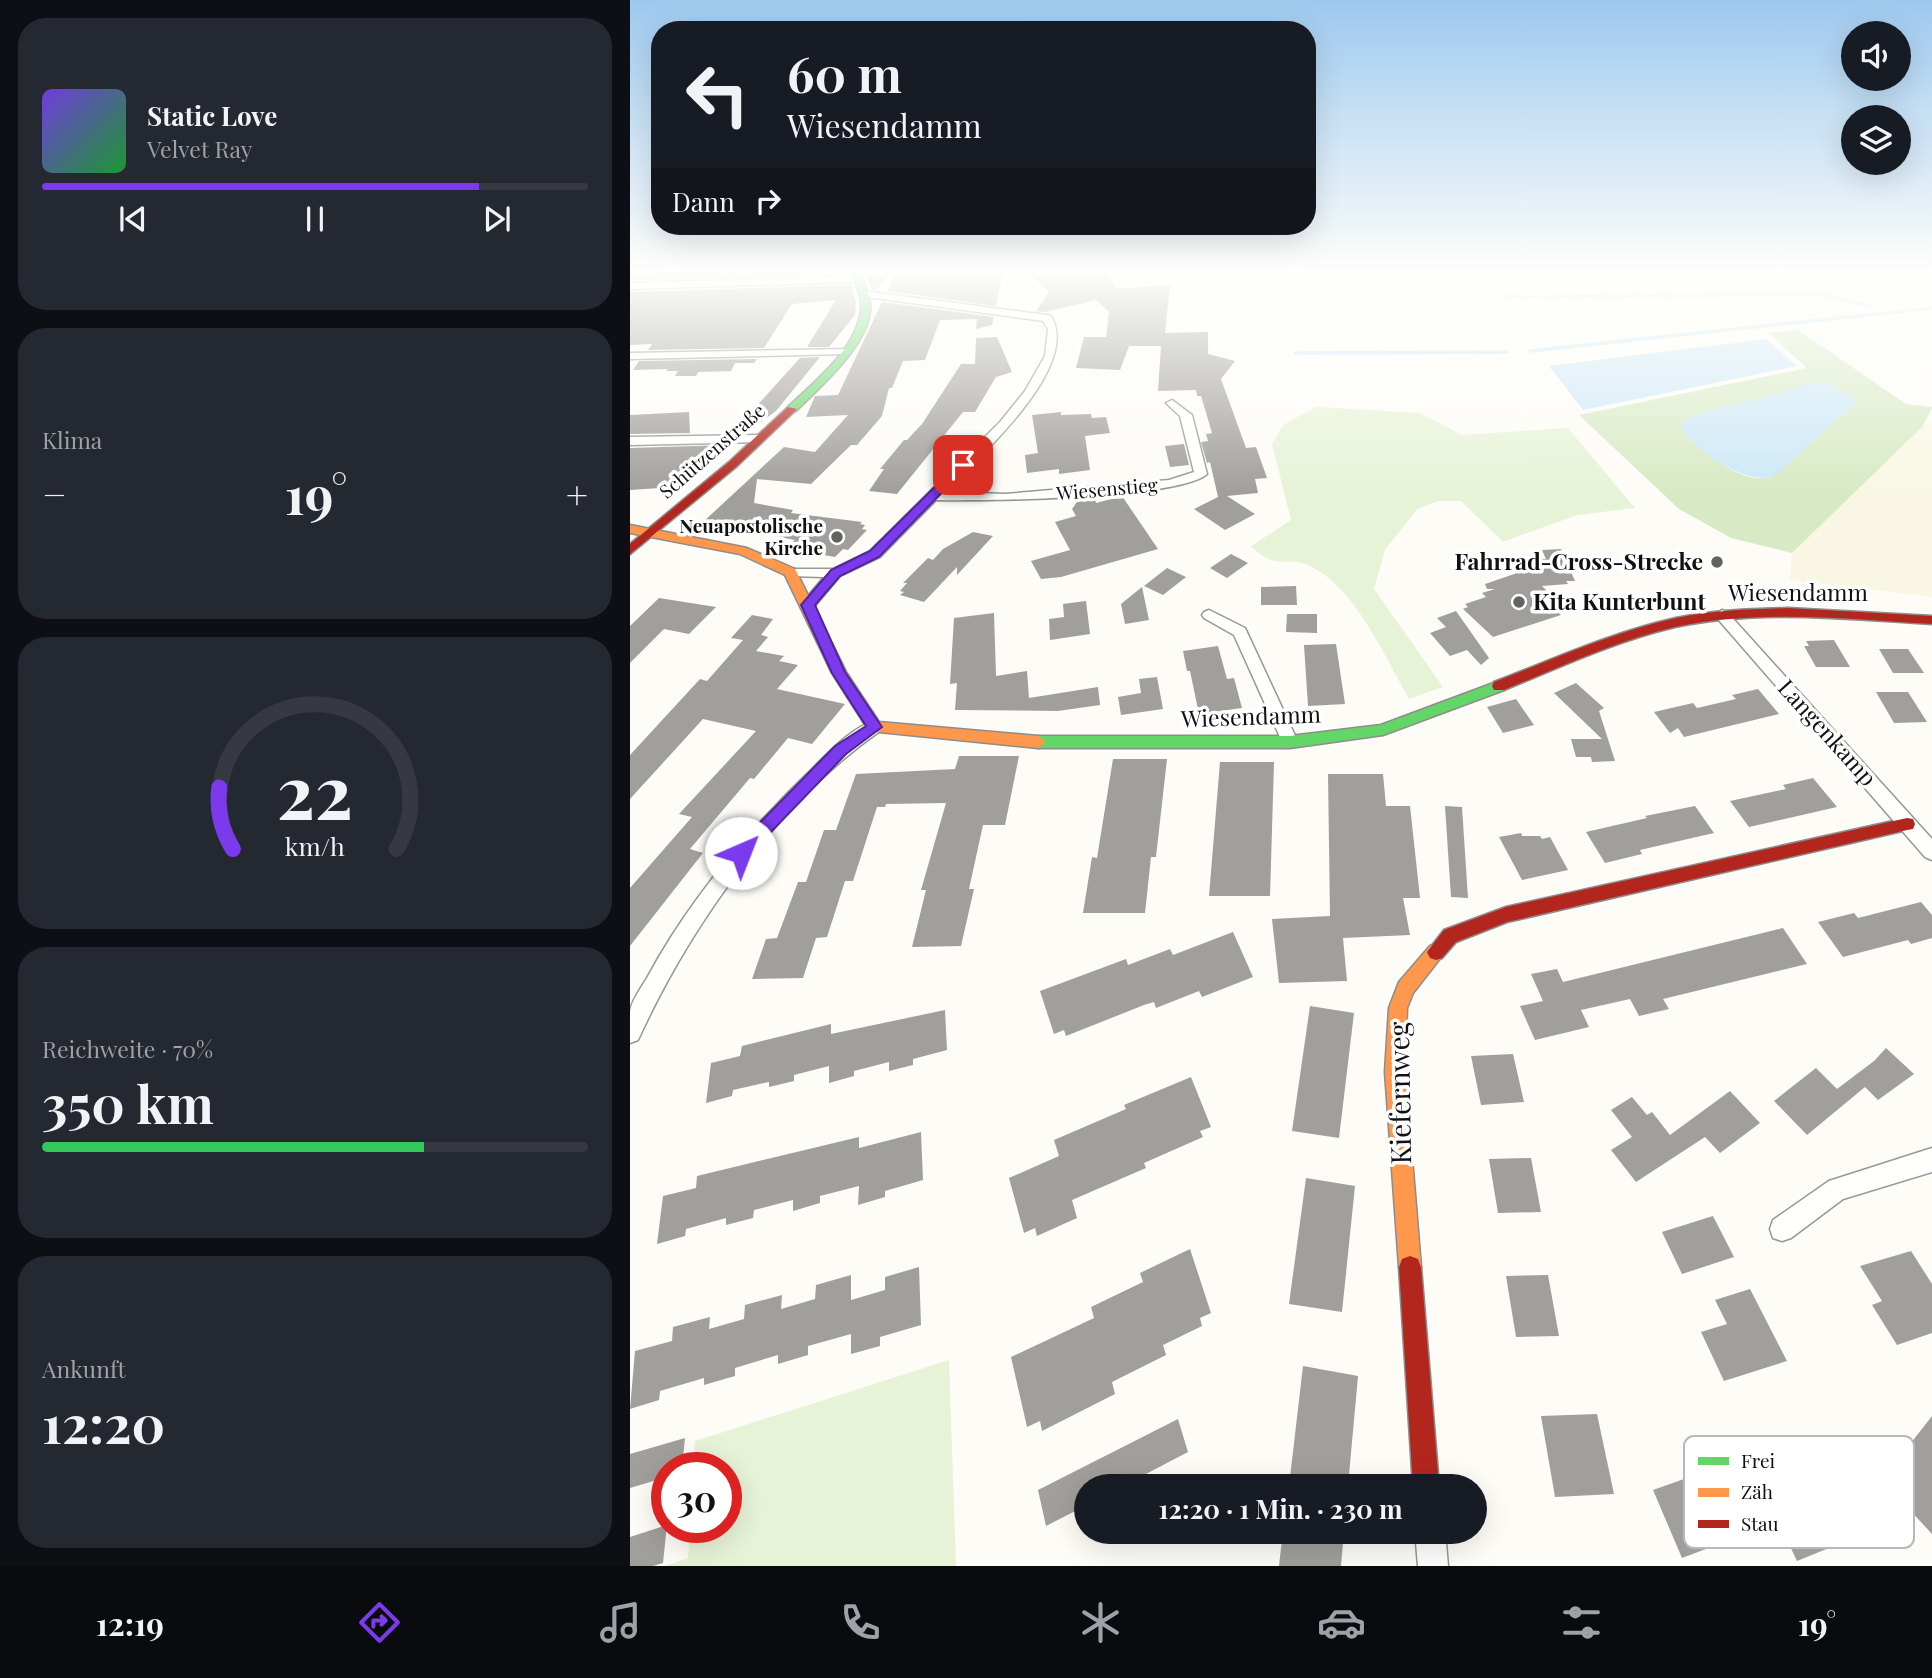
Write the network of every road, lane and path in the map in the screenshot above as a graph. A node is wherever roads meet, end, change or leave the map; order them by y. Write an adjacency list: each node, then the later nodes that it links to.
1 (849, 345): 3 (street, Schützenstraße)
2 (1051, 345): 8 (street)
3 (845, 351): 4 (street); 6 (street, Schützenstraße)
4 (630, 356)
5 (1172, 402): 8 (street, Wiesenstieg)
6 (758, 439): 7 (street); 10 (street, Schützenstraße)
7 (630, 441)
8 (932, 496): 13 (street)
9 (630, 529): 10 (street)
10 (650, 533): 11 (street, Schützenstraße); 12 (street)
11 (630, 550)
12 (790, 572): 13 (street); 14 (street)
13 (835, 573): 14 (street)
14 (808, 605): 18 (street)
15 (1209, 615): 19 (street)
16 (1722, 615): 17 (street, Wiesendamm); 19 (street, Wiesendamm); 20 (street, Langenkamp)
17 (1932, 620)
18 (874, 727): 19 (street, Wiesendamm); 22 (street)
19 (1290, 743)
20 (1907, 824): 21 (street, Langenkamp); 25 (street, Kiefernweg)
21 (1932, 852)
22 (630, 1033)
23 (1932, 1160): 24 (street)
24 (1782, 1229)
25 (1425, 1474)
26 (1431, 1544): 27 (street)
27 (1433, 1566)

